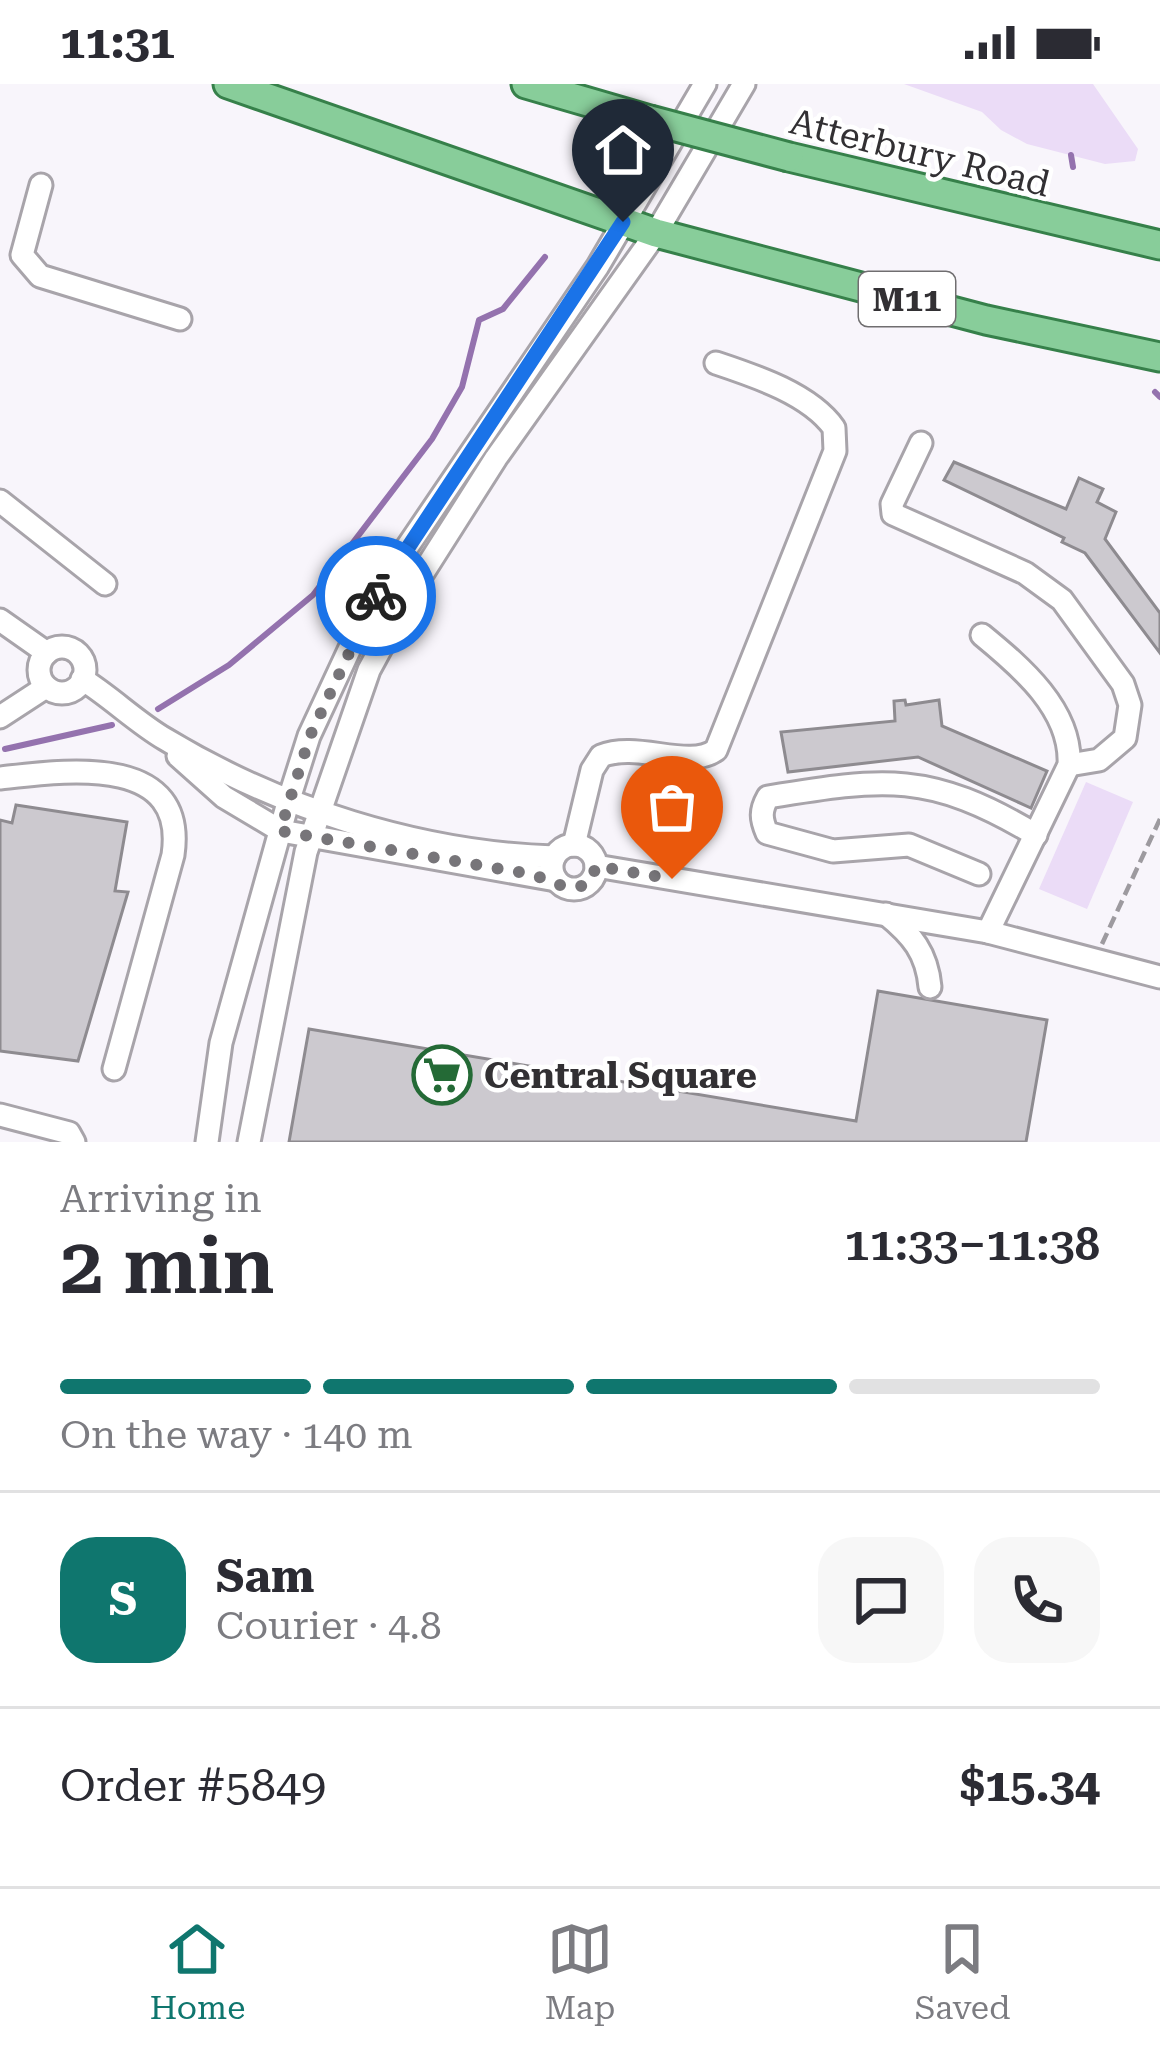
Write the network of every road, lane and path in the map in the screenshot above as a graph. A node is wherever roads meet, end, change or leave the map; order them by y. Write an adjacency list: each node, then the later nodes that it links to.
1 (227, 84): 8 (main road, M11)
2 (526, 84): 6 (main road, Atterbury Road)
3 (580, 84): 6 (main road)
4 (705, 84): 8 (street)
5 (744, 84): 9 (street)
6 (650, 120): 10 (main road, Atterbury Road, bridge)
7 (41, 185): 11 (street)
8 (623, 222): 9 (main road, M11); 27 (street)
9 (656, 233): 13 (main road, M11); 28 (street)
10 (1160, 245)
11 (11, 251): 12 (street)
12 (180, 319)
13 (1160, 357)
14 (716, 364): 33 (street)
15 (921, 443): 25 (street)
16 (0, 501): 17 (street)
17 (105, 584)
18 (0, 620): 20 (street)
19 (982, 634): 25 (street)
20 (47, 653): 21 (street); 22 (street)
21 (82, 679): 22 (street); 24 (street)
22 (46, 687): 23 (street)
23 (0, 716)
24 (159, 736): 27 (street); 30 (street)
25 (1069, 765): 31 (street)
26 (0, 778): 42 (street)
27 (289, 800): 28 (street); 30 (street)
28 (318, 809): 32 (street); 34 (street)
29 (1160, 819): 39 (path)
30 (280, 831): 32 (street); 45 (street)
31 (1036, 835): 35 (street); 38 (street)
32 (310, 839): 36 (street); 46 (street)
33 (587, 854): 34 (street); 36 (street); 37 (street)
34 (554, 857): 36 (street)
35 (979, 874)
36 (556, 880)
37 (885, 914): 38 (street); 41 (street)
38 (988, 932): 39 (street)
39 (1095, 960): 40 (street)
40 (1160, 977)
41 (930, 988)
42 (114, 1069)
43 (0, 1115): 44 (street)
44 (74, 1142)
45 (207, 1142)
46 (249, 1142)

